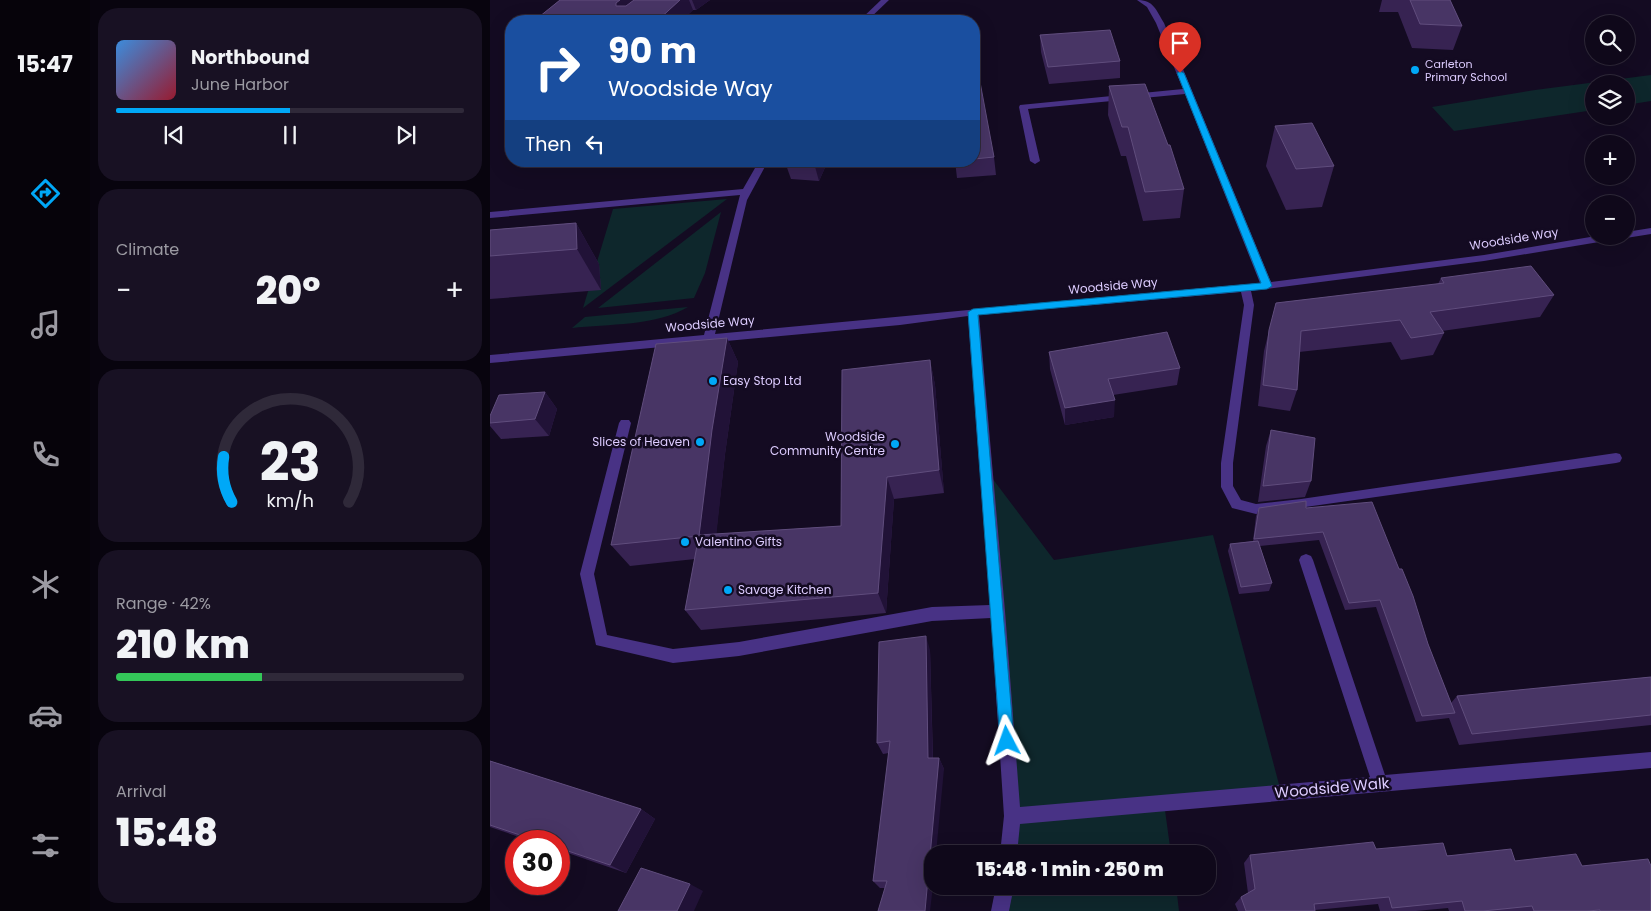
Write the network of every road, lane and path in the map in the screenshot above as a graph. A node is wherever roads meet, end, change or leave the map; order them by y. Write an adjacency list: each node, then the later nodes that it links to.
1 (884, 0): 3 (street)
2 (1141, 0): 4 (street)
3 (869, 15)
4 (1188, 91): 5 (street); 12 (street)
5 (1035, 161)
6 (761, 167): 7 (street)
7 (746, 192): 8 (street); 15 (street)
8 (490, 215)
9 (1651, 231): 10 (street)
10 (1635, 234)
11 (1585, 241): 12 (street, Woodside Way)
12 (1267, 286): 13 (street, Woodside Way)
13 (1245, 288): 14 (street, Woodside Way); 18 (street)
14 (973, 312): 15 (street, Woodside Way); 20 (street)
15 (709, 338): 16 (street, Woodside Way)
16 (490, 359)
17 (626, 423): 20 (street)
18 (1616, 458)
19 (1306, 560): 22 (street)
20 (998, 611): 23 (street)
21 (1651, 760): 22 (street, Woodside Walk)
22 (1380, 783): 23 (street, Woodside Walk)
23 (1012, 816): 24 (street)
24 (1009, 845)
25 (1003, 895): 26 (street)
26 (1000, 911)

